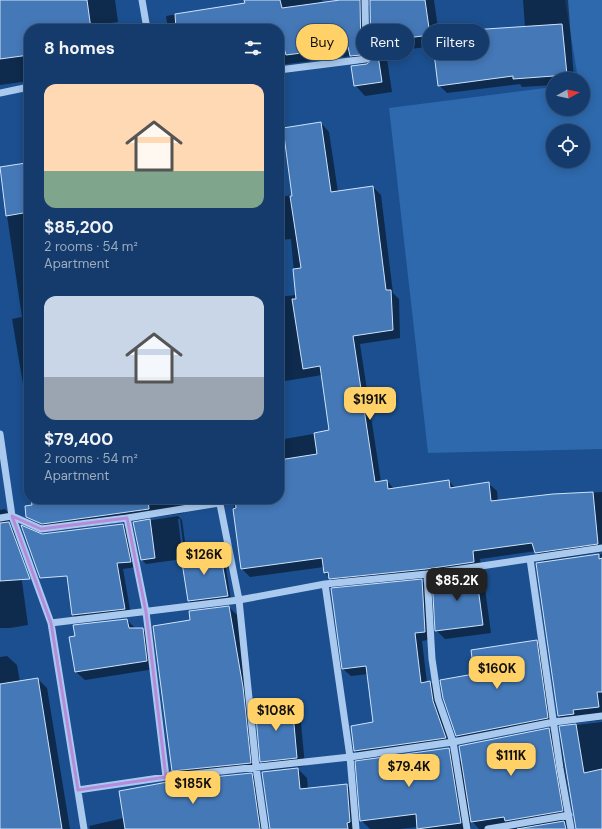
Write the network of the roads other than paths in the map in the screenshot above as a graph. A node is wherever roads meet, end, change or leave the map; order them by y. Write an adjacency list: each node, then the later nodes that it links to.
1 (142, 0): 3 (street)
2 (366, 0): 4 (street)
3 (146, 24)
4 (284, 69)
5 (24, 88): 6 (street)
6 (0, 92)
7 (0, 434): 10 (street)
8 (203, 504): 12 (street)
9 (220, 504): 17 (street)
10 (12, 516): 11 (street); 12 (street); 19 (street)
11 (0, 518)
12 (127, 518): 18 (street)
13 (602, 548): 14 (street)
14 (530, 558): 15 (street); 21 (street)
15 (427, 574): 16 (street); 22 (street)
16 (325, 584): 17 (street); 23 (street)
17 (239, 600): 18 (street); 24 (street)
18 (146, 612): 19 (street); 25 (street)
19 (51, 623): 26 (street)
20 (602, 716): 21 (street)
21 (554, 722): 22 (street); 27 (street)
22 (453, 742): 23 (street); 31 (street)
23 (350, 757): 24 (street); 30 (street)
24 (256, 767): 25 (street); 29 (street)
25 (166, 777): 26 (street)
26 (78, 790): 28 (street)
27 (569, 815): 32 (street); 33 (street)
28 (84, 829)
29 (265, 829)
30 (356, 829)
31 (467, 829)
32 (488, 829)
33 (570, 829)

